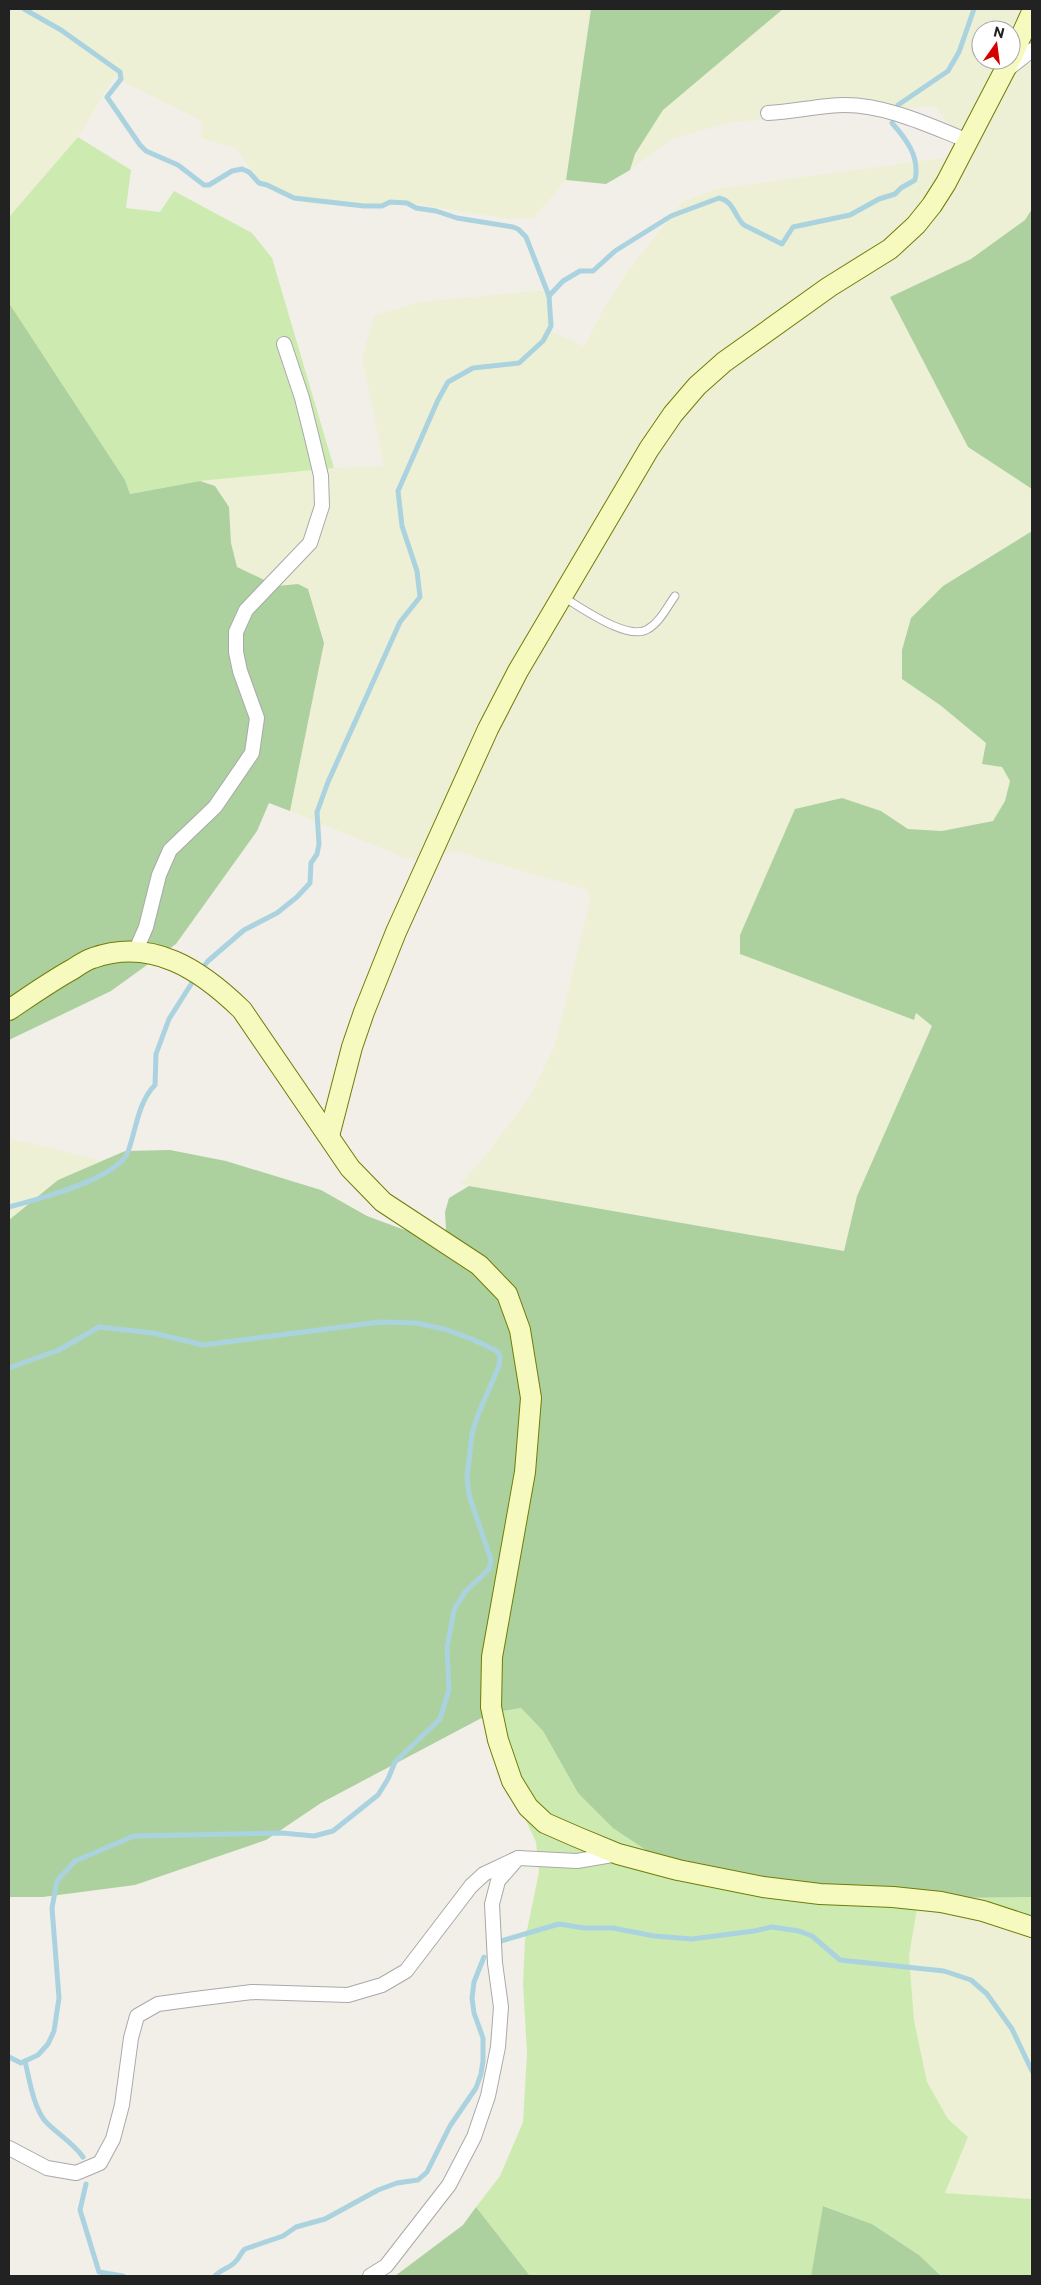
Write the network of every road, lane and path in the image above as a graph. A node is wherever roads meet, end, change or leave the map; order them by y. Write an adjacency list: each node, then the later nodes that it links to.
1 (1032, 12): 2 (street)
2 (1021, 36)
3 (1032, 50): 4 (street)
4 (1021, 56)
5 (1005, 70): 7 (street)
6 (768, 113): 7 (street)
7 (966, 140): 9 (street)
8 (284, 344): 11 (street)
9 (562, 596): 10 (lane); 13 (street)
10 (675, 596)
11 (136, 950): 12 (street); 13 (street)
12 (9, 1010)
13 (329, 1136): 14 (street)
14 (618, 1854): 15 (street); 16 (street)
15 (518, 1858): 17 (street); 18 (street)
16 (1032, 1927)
17 (9, 2148)
18 (370, 2276)

